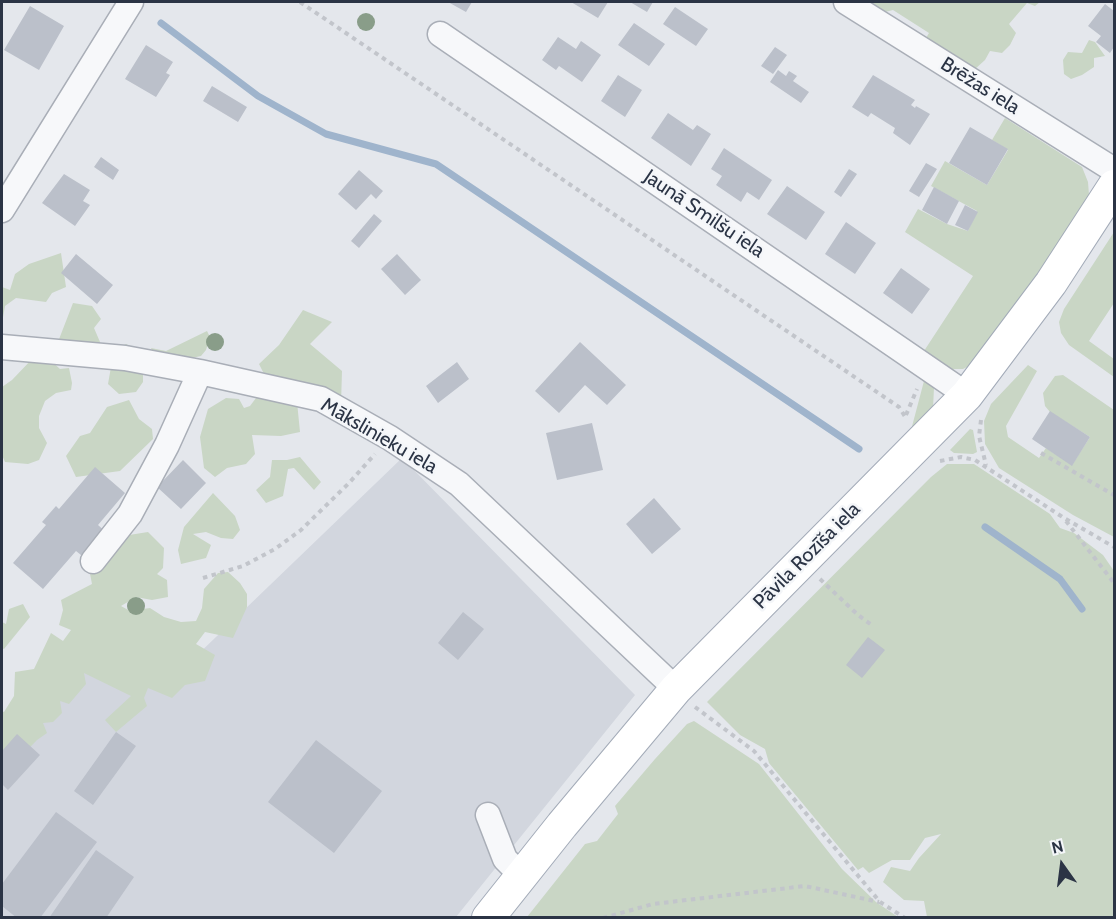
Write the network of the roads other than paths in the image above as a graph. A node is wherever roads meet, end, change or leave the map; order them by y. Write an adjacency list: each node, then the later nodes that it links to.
1 (131, 2): 6 (street)
2 (846, 2): 4 (street, Brēžas iela)
3 (440, 34): 9 (street, Jaunā Smilšu iela)
4 (1114, 170)
5 (1114, 186): 9 (main road, Pāvila Rozīša iela)
6 (2, 210)
7 (2, 347): 8 (street, Mākslinieku iela)
8 (200, 372): 10 (street); 11 (street, Mākslinieku iela)
9 (974, 406): 11 (main road, Pāvila Rozīša iela)
10 (93, 561)
11 (676, 689): 13 (main road, Pāvila Rozīša iela)
12 (488, 815): 13 (street)
13 (521, 875): 14 (main road, Pāvila Rozīša iela)
14 (488, 918)

